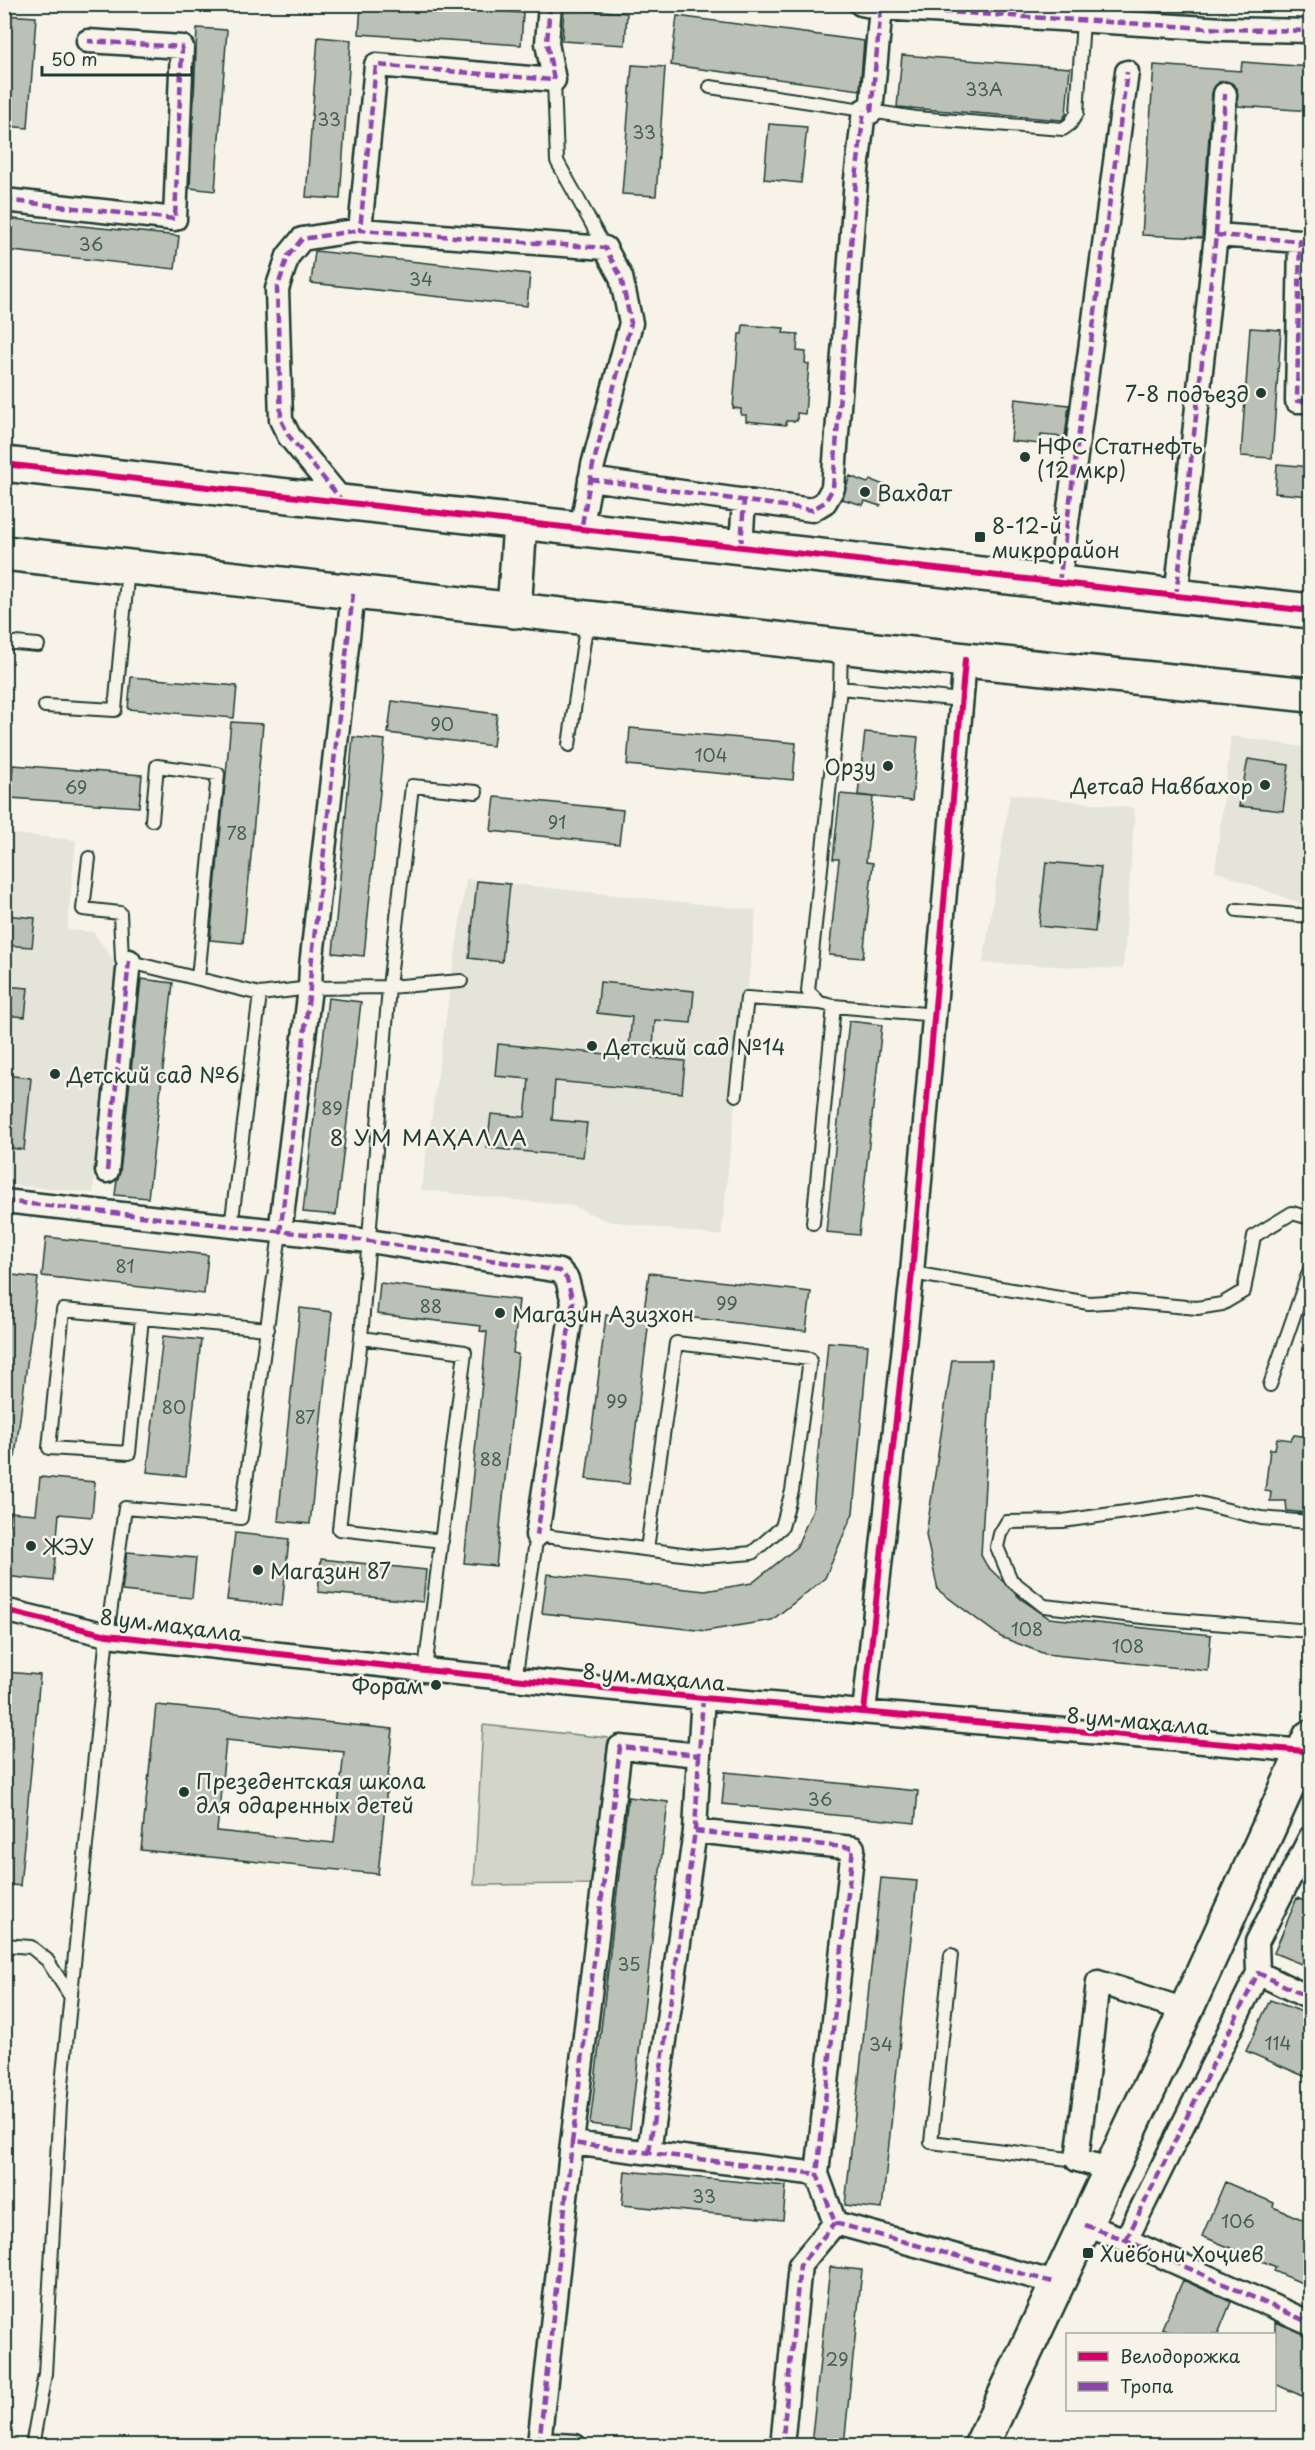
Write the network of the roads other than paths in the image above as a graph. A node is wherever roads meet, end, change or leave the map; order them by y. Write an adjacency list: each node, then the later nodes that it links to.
1 (550, 4): 9 (street)
2 (871, 6): 3 (street); 12 (street)
3 (955, 8): 4 (street)
4 (1039, 11): 5 (street)
5 (1083, 21): 6 (street); 12 (lane)
6 (1311, 31)
7 (88, 41): 13 (street)
8 (1126, 72): 28 (street)
9 (554, 80): 14 (street); 17 (lane)
10 (710, 87): 12 (lane)
11 (1225, 94): 15 (street)
12 (867, 111): 21 (street)
13 (4, 200)
14 (360, 230): 17 (street); 22 (street)
15 (1216, 235): 16 (street); 30 (street)
16 (1305, 241): 18 (street)
17 (605, 248): 20 (street)
18 (1311, 401)
19 (4, 464): 22 (street)
20 (590, 479): 21 (street); 24 (street)
21 (744, 500): 25 (street)
22 (344, 503): 23 (street)
23 (520, 523): 24 (street); 31 (street)
24 (581, 530): 25 (street)
25 (741, 548): 28 (street)
26 (4, 553): 27 (street)
27 (128, 567): 29 (street); 41 (lane)
28 (1059, 583): 30 (street)
29 (353, 593): 31 (street); 52 (street)
30 (1176, 597): 32 (street)
31 (514, 611): 33 (street)
32 (1311, 611)
33 (588, 619): 36 (street); 42 (lane)
34 (4, 642): 35 (lane)
35 (38, 645)
36 (841, 646): 37 (street); 38 (lane)
37 (965, 660): 39 (street); 40 (street)
38 (840, 688): 40 (lane); 54 (lane)
39 (1311, 695)
40 (962, 700): 56 (street)
41 (45, 706)
42 (569, 745)
43 (476, 792): 51 (lane)
44 (152, 820): 49 (lane)
45 (89, 858): 48 (lane)
46 (1237, 910): 47 (lane)
47 (1311, 916)
48 (129, 961): 49 (lane); 58 (street)
49 (198, 978): 53 (lane)
50 (460, 981): 51 (lane)
51 (389, 987): 52 (lane); 64 (lane)
52 (310, 988): 53 (lane); 63 (street)
53 (260, 994): 62 (lane)
54 (820, 1003): 55 (lane); 57 (lane)
55 (834, 1006): 56 (lane); 61 (lane)
56 (936, 1015): 66 (street)
57 (736, 1095)
58 (107, 1171)
59 (4, 1201): 62 (street)
60 (1311, 1218): 66 (lane)
61 (813, 1223)
62 (231, 1227): 63 (street)
63 (280, 1233): 64 (street); 68 (lane)
64 (369, 1241): 69 (lane); 72 (street)
65 (1311, 1269): 70 (lane)
66 (912, 1273): 81 (street)
67 (233, 1326): 67 (lane); 68 (lane)
68 (268, 1329): 77 (lane)
69 (361, 1338): 73 (lane); 73 (lane)
70 (1270, 1385)
71 (1311, 1522): 76 (lane)
72 (537, 1535): 74 (lane); 79 (lane)
73 (442, 1541): 78 (lane)
74 (647, 1549): 74 (lane)
75 (4, 1610): 77 (street, 8 ум маҳалла)
76 (1311, 1631)
77 (107, 1635): 78 (street, 8 ум маҳалла); 89 (lane)
78 (425, 1670): 79 (street, 8 ум маҳалла)
79 (515, 1680): 80 (street, 8 ум маҳалла)
80 (703, 1698): 81 (street, 8 ум маҳалла); 83 (street)
81 (864, 1712): 82 (street, 8 ум маҳалла)
82 (1307, 1744): 91 (street)
83 (699, 1755): 84 (street); 92 (street)
84 (695, 1831): 93 (street); 96 (street)
85 (1311, 1838): 88 (street)
86 (4, 1945): 89 (lane)
87 (951, 1955): 94 (lane)
88 (1258, 1973): 90 (street); 99 (street)
89 (71, 1997): 103 (lane)
90 (1311, 1998)
91 (1186, 2010): 94 (street); 95 (street)
92 (572, 2143): 93 (street); 102 (street)
93 (650, 2151): 96 (street)
94 (1077, 2160): 95 (street)
95 (1110, 2169): 98 (street)
96 (817, 2174): 97 (street)
97 (835, 2223): 100 (street); 105 (street)
98 (1085, 2225): 99 (street); 100 (street)
99 (1126, 2240): 101 (street)
100 (1056, 2283): 106 (street)
101 (1311, 2323)
102 (539, 2444): 104 (street)
103 (32, 2445)
104 (576, 2445)
105 (782, 2445)
106 (981, 2445)

